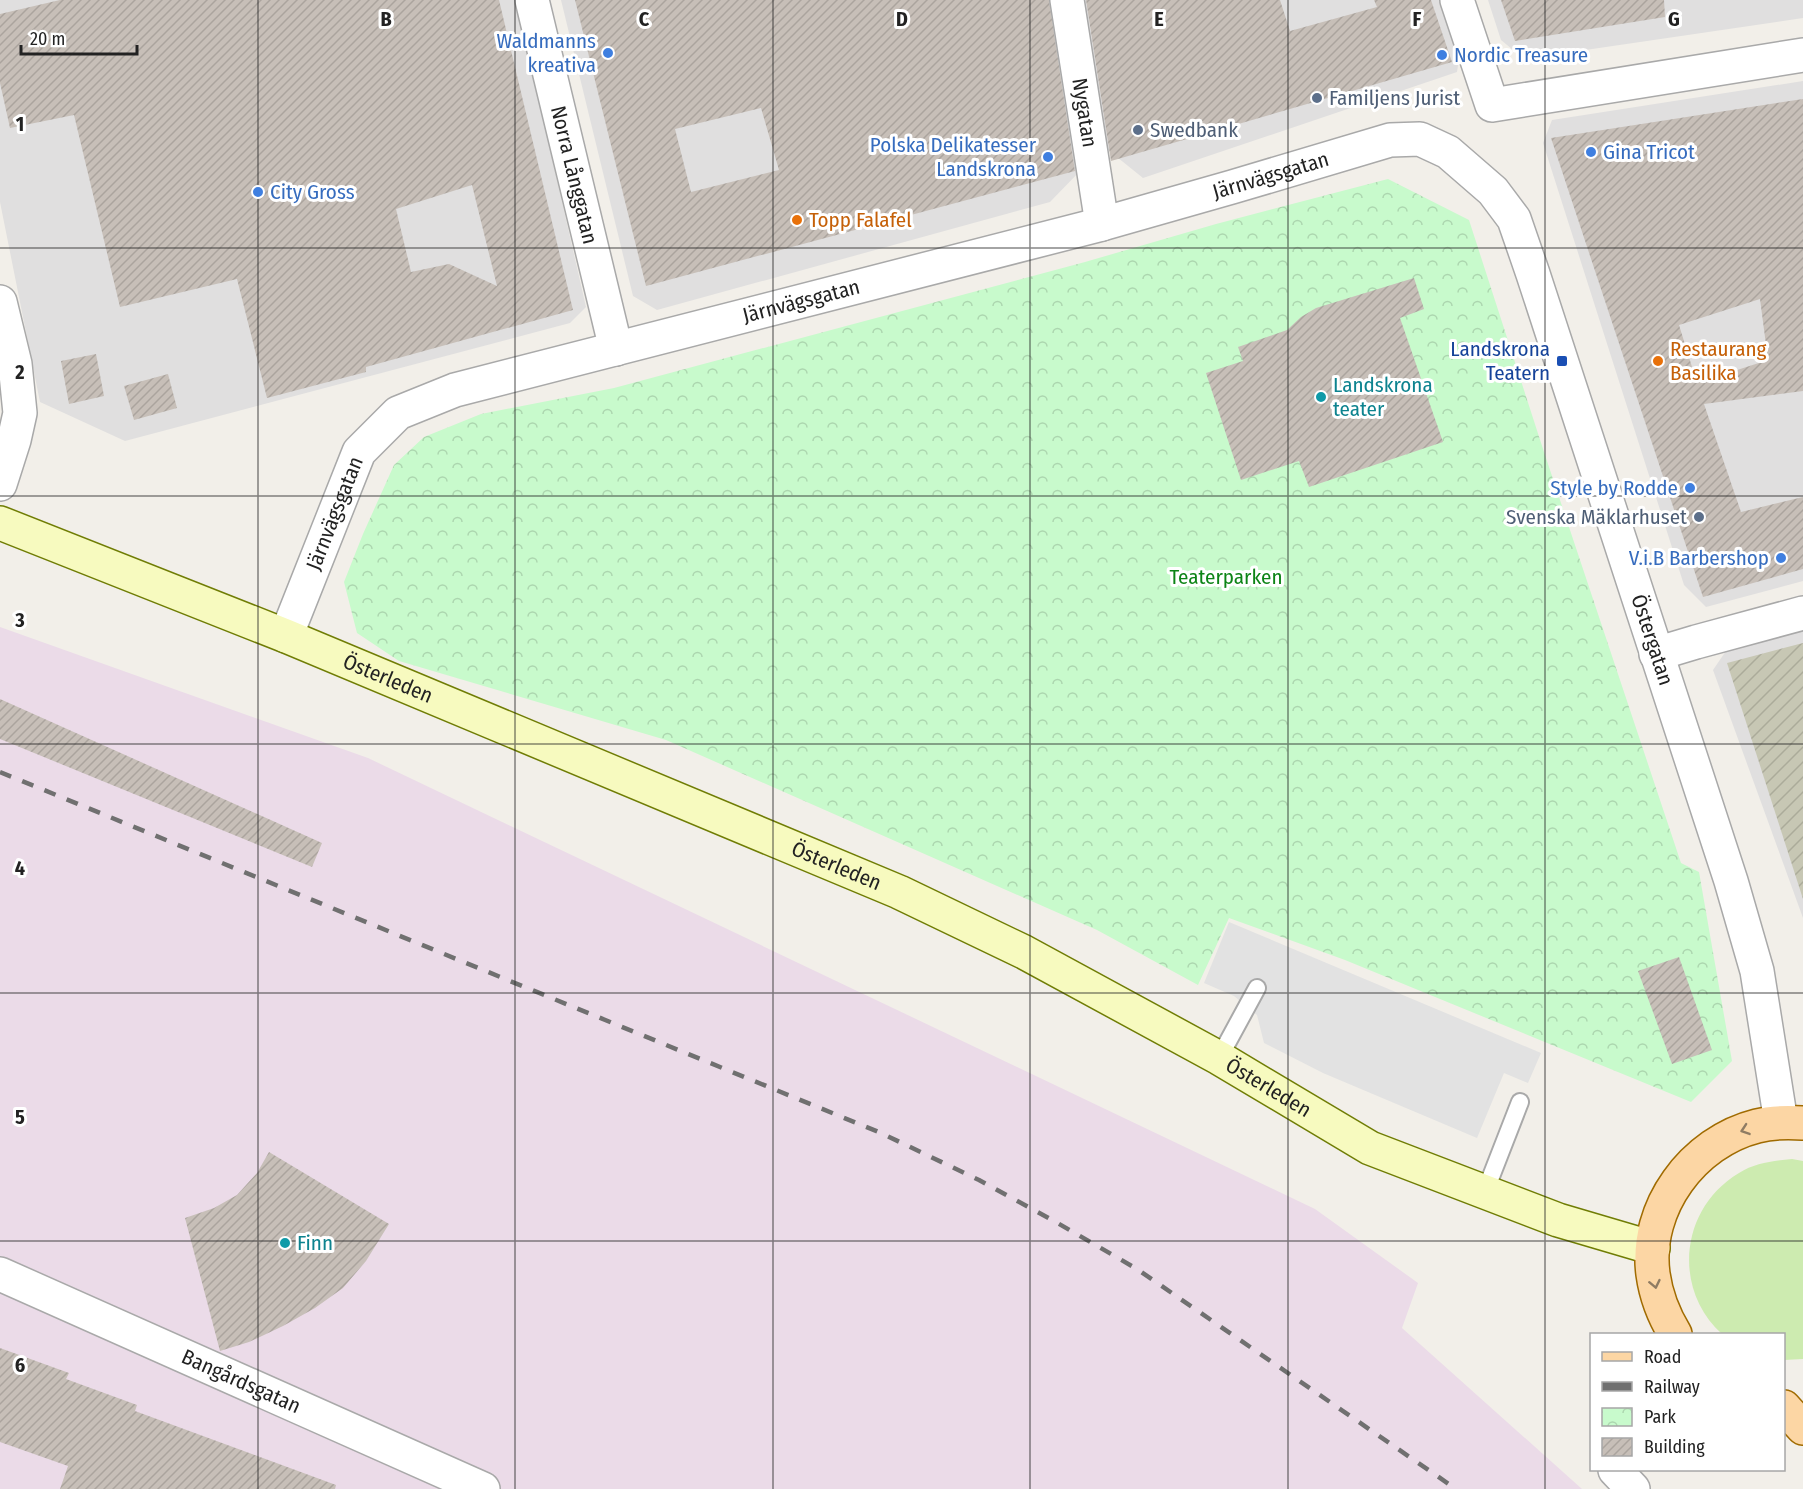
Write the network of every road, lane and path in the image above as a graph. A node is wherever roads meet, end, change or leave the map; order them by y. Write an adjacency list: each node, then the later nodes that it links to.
1 (532, 0): 8 (street, Norra Långgatan)
2 (1067, 0): 6 (street, Nygatan)
3 (1457, 0): 4 (street)
4 (1803, 54)
5 (1448, 152): 6 (street, Järnvägsgatan); 13 (street, Östergatan)
6 (1102, 224): 8 (street, Järnvägsgatan)
7 (0, 302): 9 (street)
8 (616, 349): 12 (street, Järnvägsgatan)
9 (0, 484)
10 (0, 523): 12 (street, Österleden)
11 (1803, 613): 13 (street)
12 (286, 636): 15 (street, Österleden)
13 (1656, 654): 17 (street, Östergatan)
14 (1257, 988): 15 (lane)
15 (1219, 1058): 18 (street, Österleden)
16 (1520, 1102): 18 (lane)
17 (1792, 1122): 19 (main road, one-way to 19)
18 (1485, 1192): 19 (street, Österleden)
19 (1653, 1248): 21 (main road, one-way to 21)
20 (0, 1274): 26 (street, Bangårdsgatan)
21 (1668, 1330)
22 (1803, 1396): 23 (main road)
23 (1785, 1397)
24 (1785, 1408): 25 (main road)
25 (1803, 1428)
26 (483, 1489)

